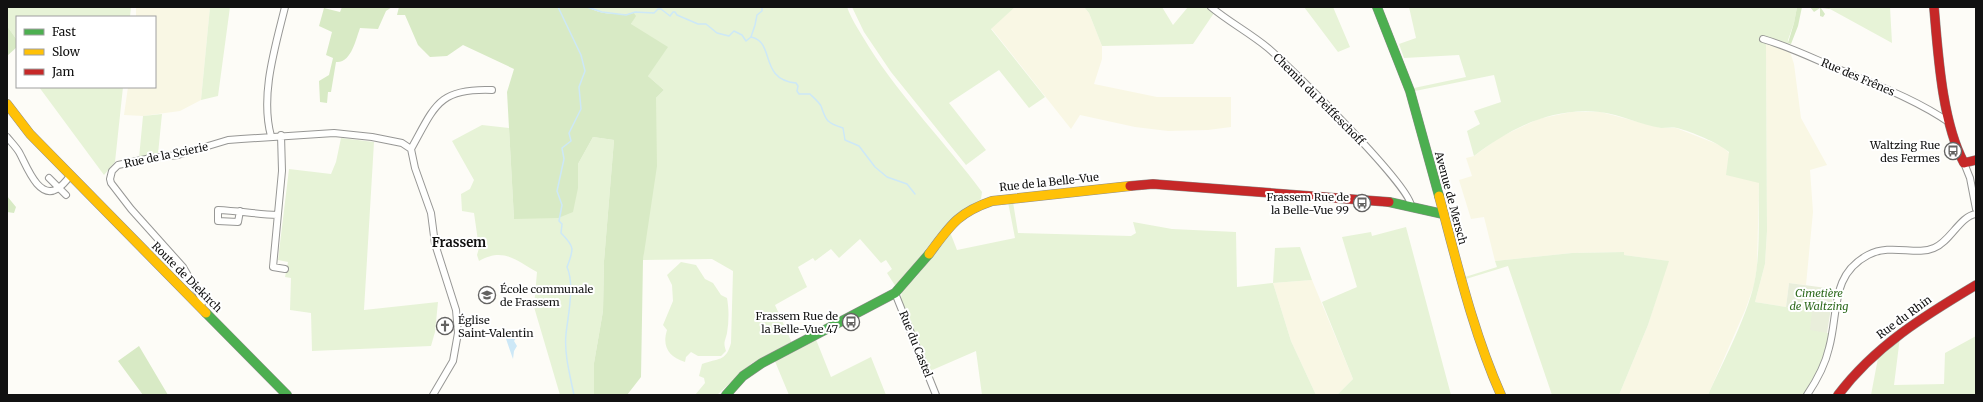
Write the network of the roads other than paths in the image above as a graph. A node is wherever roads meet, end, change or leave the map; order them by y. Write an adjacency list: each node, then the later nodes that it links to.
1 (285, 7): 10 (street)
2 (1211, 7): 19 (street, Chemin du Peiffeschoff)
3 (1377, 7): 22 (street, Avenue de Mersch)
4 (1934, 7): 8 (street)
5 (1763, 39): 8 (street, Rue des Frênes)
6 (492, 90): 12 (street)
7 (7, 104): 15 (street, Route de Diekirch)
8 (1950, 123): 14 (street)
9 (281, 135): 10 (street); 12 (street); 24 (street)
10 (271, 136): 28 (street, Rue de la Scierie)
11 (7, 137): 17 (street)
12 (411, 149): 30 (street)
13 (1976, 160): 14 (street)
14 (1964, 163): 20 (street)
15 (70, 176): 17 (street); 28 (street, Route de Diekirch)
16 (49, 178): 17 (street)
17 (60, 187): 18 (street)
18 (66, 195)
19 (1411, 206): 22 (street, Rue de la Belle-Vue); 27 (street, Rue de la Belle-Vue)
20 (1976, 209)
21 (240, 211): 24 (street)
22 (1443, 214): 33 (street, Avenue de Mersch)
23 (1976, 214): 34 (street)
24 (277, 215): 25 (street)
25 (285, 269)
26 (1976, 285): 35 (street, Rue du Rhin)
27 (895, 293): 31 (street, Rue de la Belle-Vue); 32 (street, Rue du Castel)
28 (200, 306): 29 (street, Route de Diekirch)
29 (287, 395)
30 (433, 395)
31 (726, 395)
32 (936, 395)
33 (1501, 395)
34 (1807, 395)
35 (1838, 395)

